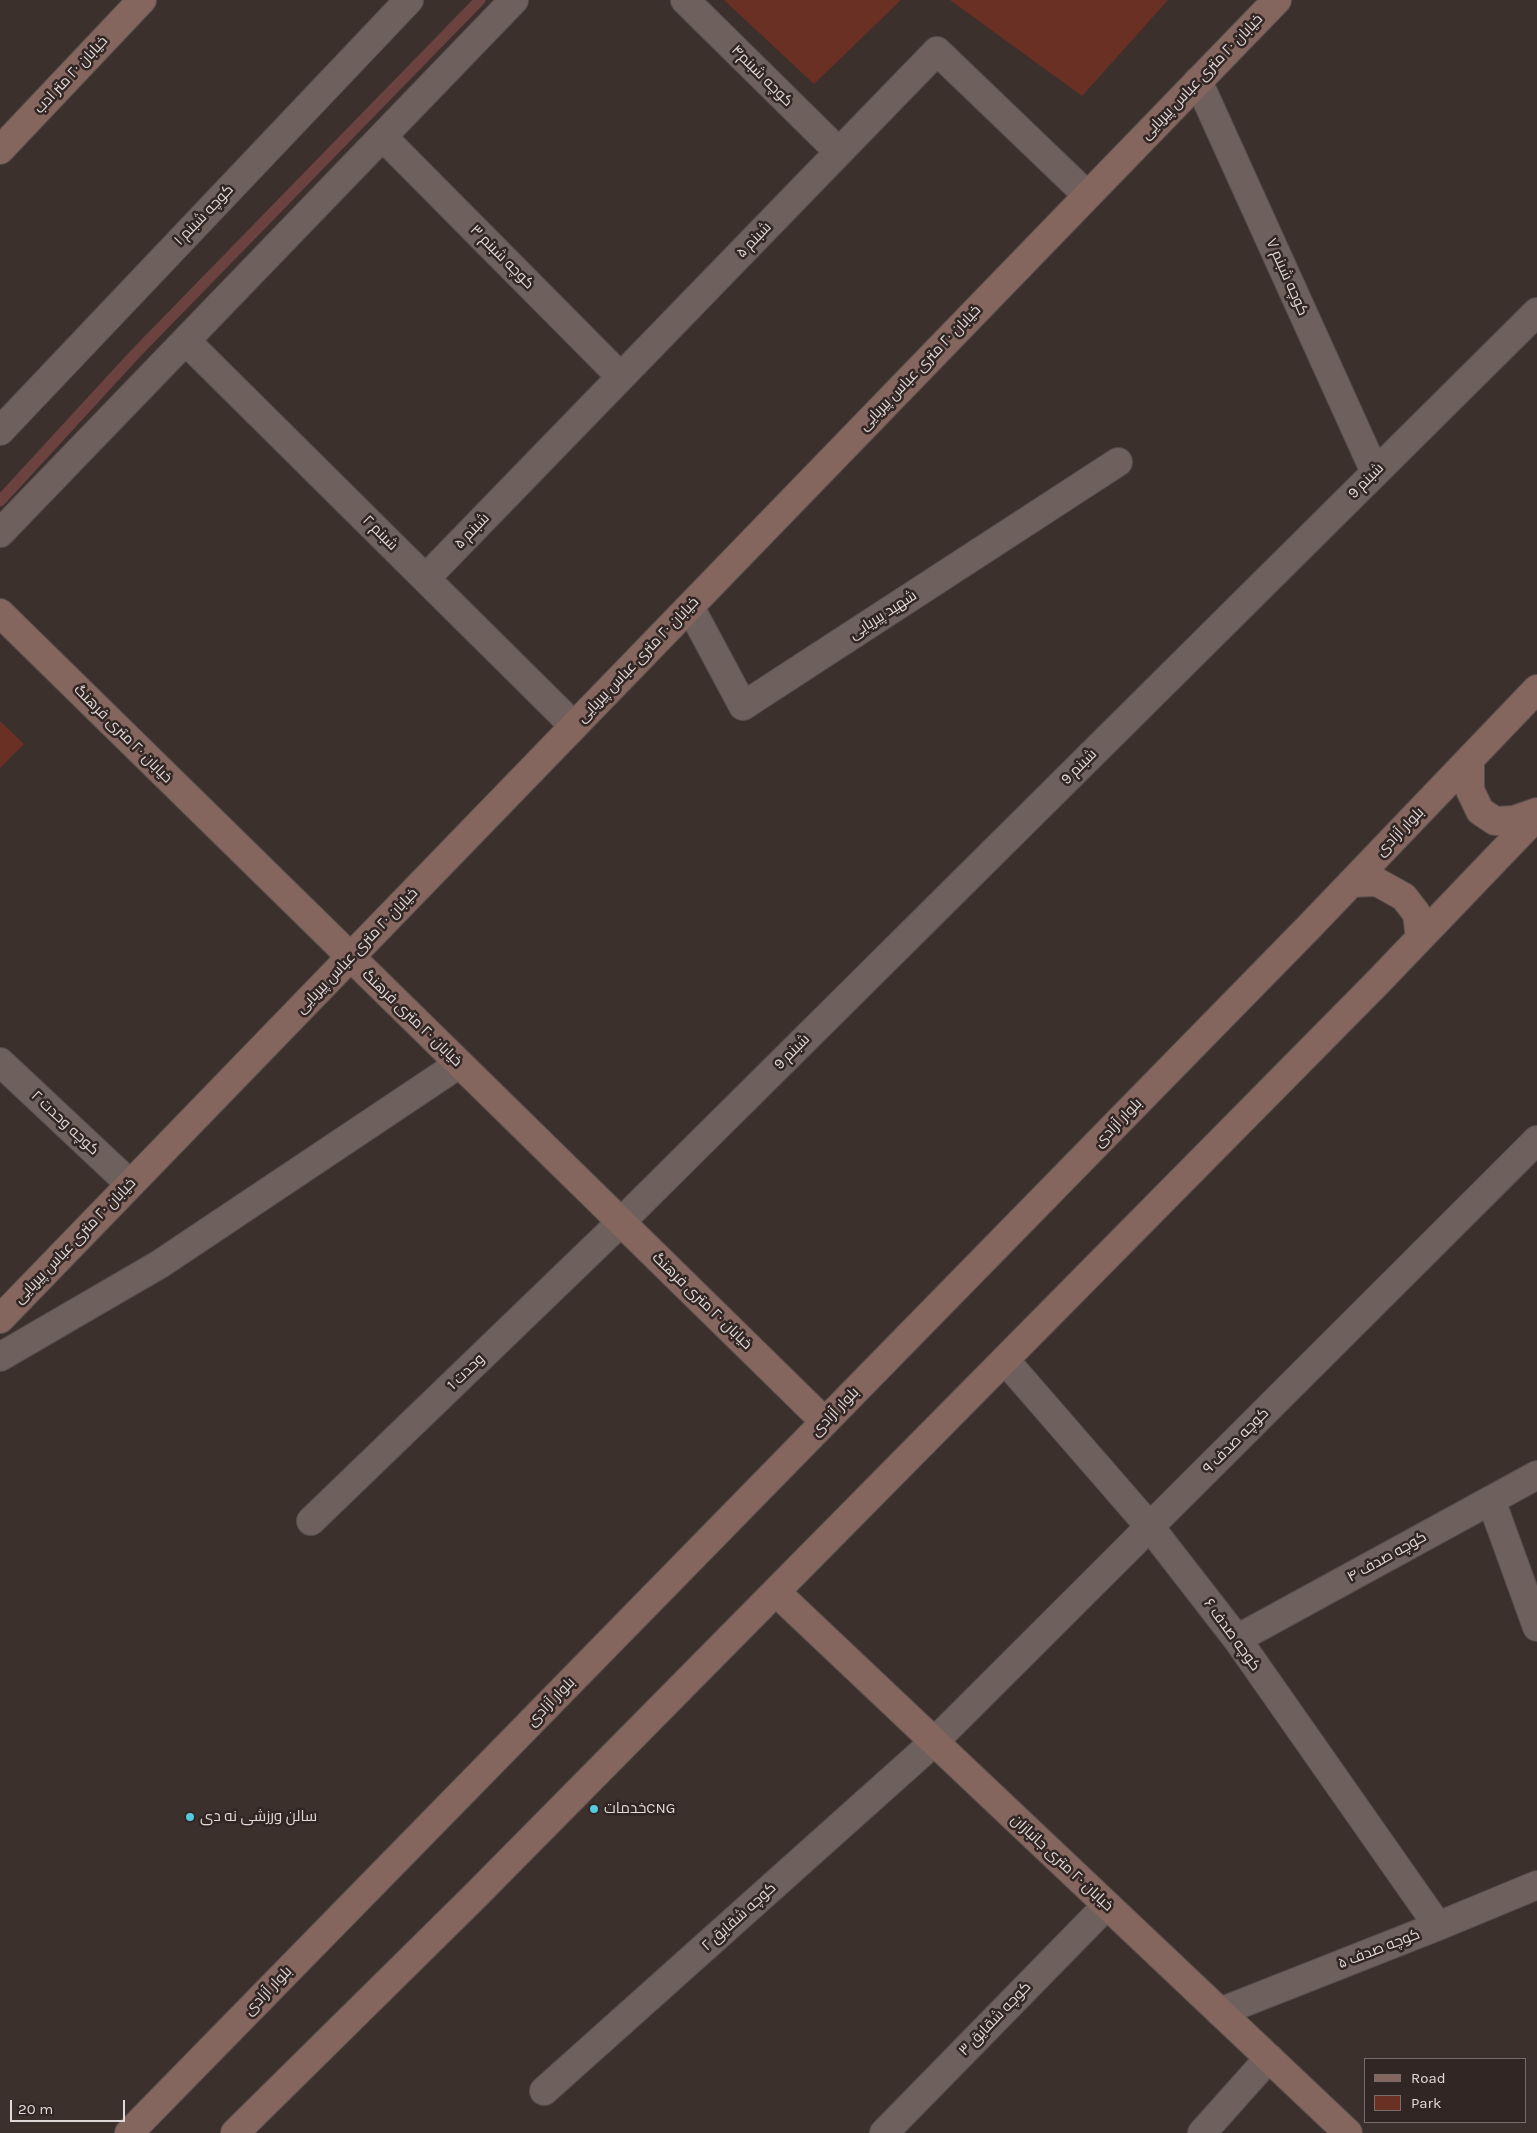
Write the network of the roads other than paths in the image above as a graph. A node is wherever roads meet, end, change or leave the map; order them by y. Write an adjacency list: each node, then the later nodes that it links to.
1 (142, 0): 8 (main road, خیابان ۲۰ متر ادب)
2 (409, 0): 14 (street, کوچه شبنم ۱)
3 (514, 0): 7 (street)
4 (685, 0): 9 (street, کوچه شبنم۴)
5 (1276, 0): 6 (main road, خیابان ۲۰ متری عباس پیریایی)
6 (1198, 81): 10 (main road, خیابان ۲۰ متری عباس پیریایی); 16 (street, کوچه شبنم ۷)
7 (383, 136): 12 (street); 13 (street, کوچه شبنم ۳)
8 (0, 150)
9 (839, 152): 10 (street, شبنم ۵); 13 (street, شبنم ۵)
10 (1087, 195): 19 (main road, خیابان ۲۰ متری عباس پیریایی)
11 (1537, 312): 16 (street, شبنم 9)
12 (186, 341): 17 (street); 18 (street, شبنم ۲)
13 (621, 377): 18 (street, شبنم ۵)
14 (0, 431)
15 (1118, 462): 19 (street, شهید پیریایی)
16 (1375, 472): 32 (street, شبنم 9)
17 (0, 533)
18 (426, 578): 22 (street, شبنم ۲)
19 (690, 606): 22 (main road, خیابان ۲۰ متری عباس پیریایی)
20 (0, 613): 27 (main road, خیابان ۲۰ متری فرهنگ)
21 (1537, 689): 23 (main road, بلوار آزادی)
22 (574, 726): 27 (main road, خیابان ۲۰ متری عباس پیریایی)
23 (1470, 759): 24 (main road); 25 (main road, بلوار آزادی)
24 (1537, 814): 26 (main road)
25 (1351, 883): 26 (main road); 36 (main road, بلوار آزادی)
26 (1420, 938): 35 (main road)
27 (350, 957): 29 (main road, خیابان ۲۰ متری فرهنگ); 31 (main road, خیابان ۲۰ متری عباس پیریایی)
28 (0, 1062): 31 (street, کوچه وحدت ۲)
29 (459, 1064): 32 (main road, خیابان ۲۰ متری فرهنگ); 34 (street)
30 (1537, 1140): 40 (street, کوچه صدف ۹)
31 (130, 1184): 33 (main road, خیابان ۲۰ متری عباس پیریایی)
32 (621, 1222): 36 (main road, خیابان ۲۰ متری فرهنگ); 39 (street, وحدت 1)
33 (0, 1319)
34 (0, 1357)
35 (1005, 1360): 40 (street, کوچه صدف ۶); 41 (main road)
36 (825, 1422): 52 (main road, بلوار آزادی)
37 (1537, 1475): 38 (street, کوچه صدف ۴)
38 (1491, 1500): 42 (street); 43 (street, کوچه صدف ۴)
39 (310, 1521)
40 (1150, 1527): 43 (street, کوچه صدف ۶); 44 (street, کوچه صدف ۹)
41 (776, 1592): 44 (main road, خیابان ۲۰ متری جانبازان); 51 (main road)
42 (1537, 1627)
43 (1237, 1639): 47 (street, کوچه صدف ۶)
44 (934, 1742): 46 (main road, خیابان ۲۰ متری جانبازان); 50 (street, کوچه شقایق ۲)
45 (1537, 1885): 47 (street, کوچه صدف ۵)
46 (1107, 1905): 48 (main road, خیابان ۲۰ متری جانبازان); 53 (street, کوچه شقایق ۳)
47 (1438, 1926): 48 (street, کوچه صدف ۵)
48 (1220, 2012): 49 (main road, خیابان ۲۰ متری جانبازان)
49 (1269, 2058): 54 (street); 55 (main road, خیابان ۲۰ متری جانبازان)
50 (544, 2091)
51 (240, 2131)
52 (129, 2133)
53 (884, 2133)
54 (1202, 2133)
55 (1348, 2133)

